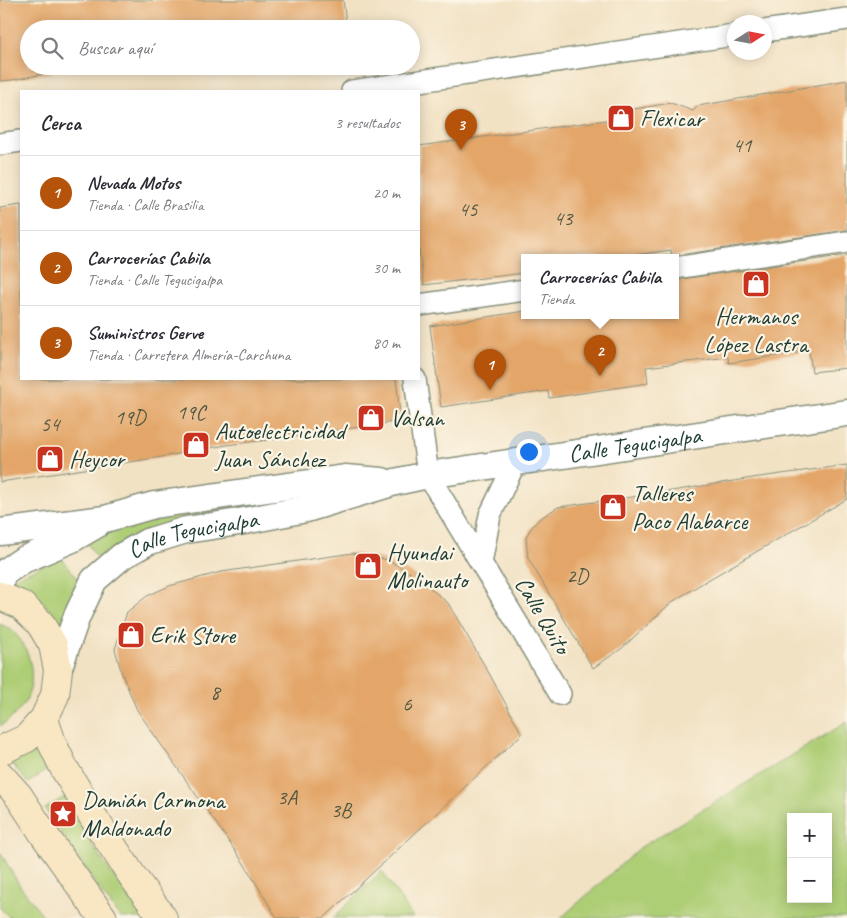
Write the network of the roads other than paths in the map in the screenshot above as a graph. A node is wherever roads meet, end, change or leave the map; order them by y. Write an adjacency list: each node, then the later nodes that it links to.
1 (847, 19): 2 (street)
2 (772, 30)
3 (727, 37): 4 (street)
4 (375, 90)
5 (20, 141): 6 (street)
6 (0, 144)
7 (847, 242): 8 (street)
8 (679, 267)
9 (521, 291): 10 (street)
10 (420, 306)
11 (415, 380): 14 (street)
12 (847, 413): 13 (street, Calle Tegucigalpa)
13 (516, 461): 14 (street, Calle Tegucigalpa); 18 (street)
14 (428, 475): 15 (street, Calle Tegucigalpa); 18 (street, Calle Quito)
15 (395, 482): 16 (street, Calle Tegucigalpa); 21 (street, Calle Tegucigalpa)
16 (105, 519): 17 (street, Calle Tegucigalpa); 19 (street, Calle Tegucigalpa)
17 (0, 532)
18 (481, 563): 22 (street, Calle Quito)
19 (0, 584)
20 (0, 596): 21 (main road)
21 (58, 670): 23 (main road)
22 (560, 694)
23 (44, 719): 24 (main road); 27 (main road)
24 (0, 750)
25 (0, 775): 26 (main road)
26 (103, 918)
27 (163, 918)

